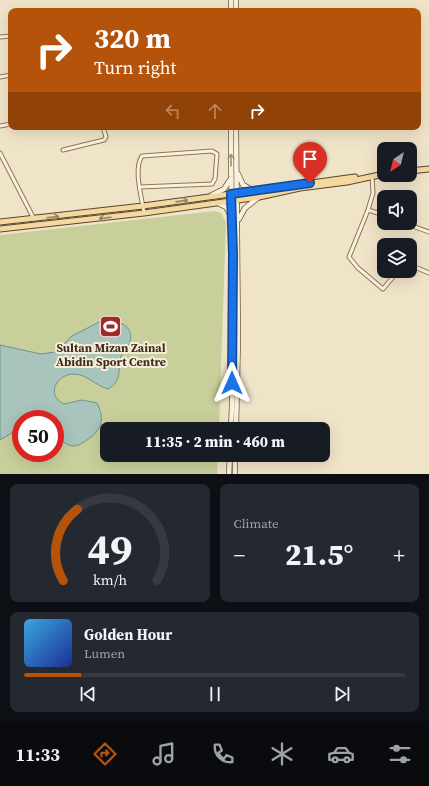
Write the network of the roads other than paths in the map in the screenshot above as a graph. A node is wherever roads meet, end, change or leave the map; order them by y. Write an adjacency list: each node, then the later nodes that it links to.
1 (105, 130): 4 (street)
2 (231, 130): 11 (main road, one-way to 2)
3 (236, 130): 6 (main road)
4 (63, 150)
5 (0, 153): 26 (street)
6 (236, 167): 13 (main road); 14 (main road)
7 (429, 169): 8 (main road)
8 (417, 170)
9 (377, 175): 10 (main road)
10 (370, 176): 13 (main road); 17 (main road); 22 (street)
11 (231, 179): 15 (main road); 16 (main road)
12 (140, 187): 12 (street); 21 (street)
13 (254, 191): 14 (main road)
14 (238, 193): 15 (main road); 18 (main road)
15 (231, 194): 16 (main road); 19 (main road)
16 (207, 197): 21 (main road, one-way to 16)
17 (259, 198): 18 (main road); 27 (main road)
18 (237, 200): 19 (main road); 27 (main road)
19 (231, 201): 20 (main road); 25 (main road)
20 (217, 203): 23 (main road); 25 (main road)
21 (143, 206): 23 (street); 26 (main road, one-way to 21)
22 (368, 210): 24 (street); 34 (street)
23 (144, 213): 30 (main road, one-way to 30)
24 (377, 213)
25 (232, 217): 35 (main road)
26 (34, 219): 28 (main road)
27 (238, 220): 36 (main road)
28 (0, 222)
29 (417, 228): 31 (street)
30 (0, 229)
31 (429, 232)
32 (417, 268): 33 (street)
33 (429, 274)
34 (392, 278)
35 (231, 422)
36 (236, 422)
37 (230, 462): 39 (main road)
38 (236, 462): 40 (main road)
39 (229, 474)
40 (235, 474)

